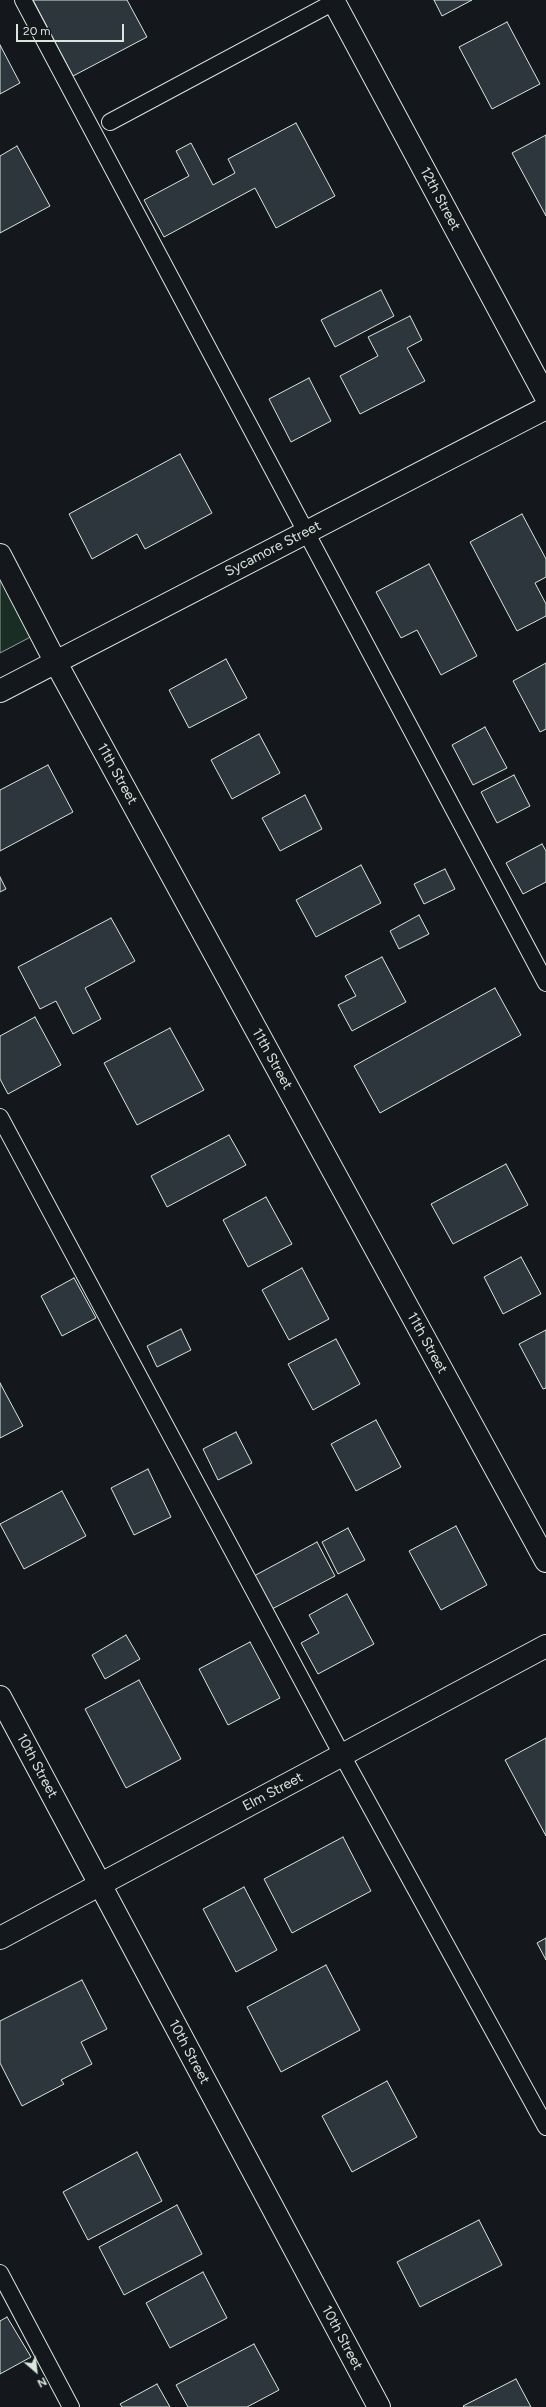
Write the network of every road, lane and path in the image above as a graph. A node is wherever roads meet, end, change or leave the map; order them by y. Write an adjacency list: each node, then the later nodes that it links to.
1 (23, 0): 6 (lane)
2 (334, 1): 3 (lane); 4 (street, 12th Street)
3 (110, 122)
4 (546, 397)
5 (546, 408): 6 (street, Sycamore Street)
6 (306, 532): 8 (street, Sycamore Street); 10 (lane)
7 (0, 555): 8 (street, 11th Street)
8 (55, 661): 9 (street, Sycamore Street); 12 (street, 11th Street)
9 (0, 691)
10 (546, 983)
11 (0, 1117): 15 (lane)
12 (546, 1561)
13 (546, 1646): 15 (street, Elm Street)
14 (0, 1697): 16 (street, 10th Street)
15 (342, 1755): 16 (street, Elm Street); 18 (lane)
16 (100, 1885): 17 (street, Elm Street); 21 (street, 10th Street)
17 (0, 1938)
18 (546, 2127)
19 (0, 2273): 20 (lane)
20 (71, 2407)
21 (379, 2407)

